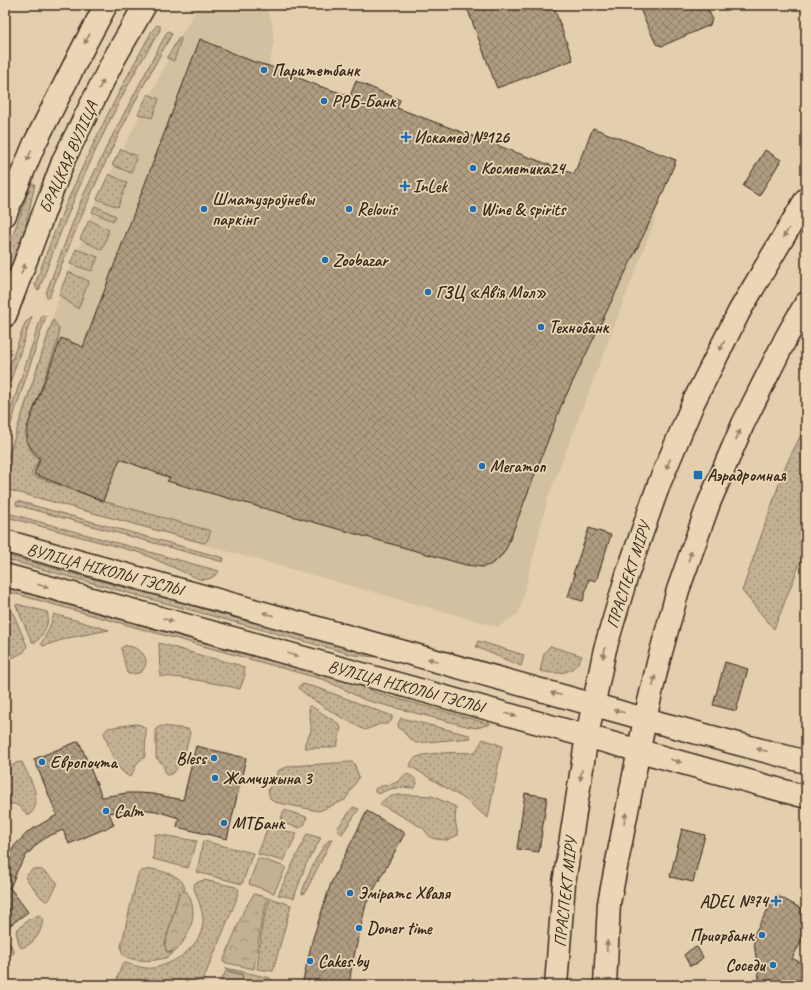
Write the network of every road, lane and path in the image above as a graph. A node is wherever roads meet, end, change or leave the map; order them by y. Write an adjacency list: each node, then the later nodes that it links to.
1 (106, 5): 4 (main road, БРАЦКАЯ ВУЛІЦА, one-way to 4)
2 (145, 5): 6 (main road, БРАЦКАЯ ВУЛІЦА, one-way to 2)
3 (806, 199): 9 (main road, ПРАСПЕКТ МІРУ, one-way to 9)
4 (5, 216)
5 (806, 303): 10 (main road, one-way to 5)
6 (5, 316)
7 (5, 541): 9 (main road, ВУЛІЦА НІКОЛЫ ТЭСЛЫ, one-way to 7)
8 (5, 575): 11 (main road, ВУЛІЦА НІКОЛЫ ТЭСЛЫ, one-way to 11)
9 (593, 704): 10 (main road, ВУЛІЦА НІКОЛЫ ТЭСЛЫ, one-way to 9); 11 (main road, ПРАСПЕКТ МІРУ)
10 (645, 718): 12 (main road); 13 (main road, ВУЛІЦА НІКОЛЫ ТЭСЛЫ, one-way to 10)
11 (587, 736): 12 (main road, ВУЛІЦА НІКОЛЫ ТЭСЛЫ); 15 (main road, ПРАСПЕКТ МІРУ, one-way to 15)
12 (638, 751): 14 (main road, ВУЛІЦА НІКОЛЫ ТЭСЛЫ, one-way to 14); 16 (main road, one-way to 12)
13 (806, 762)
14 (806, 797)
15 (556, 985)
16 (605, 985)

